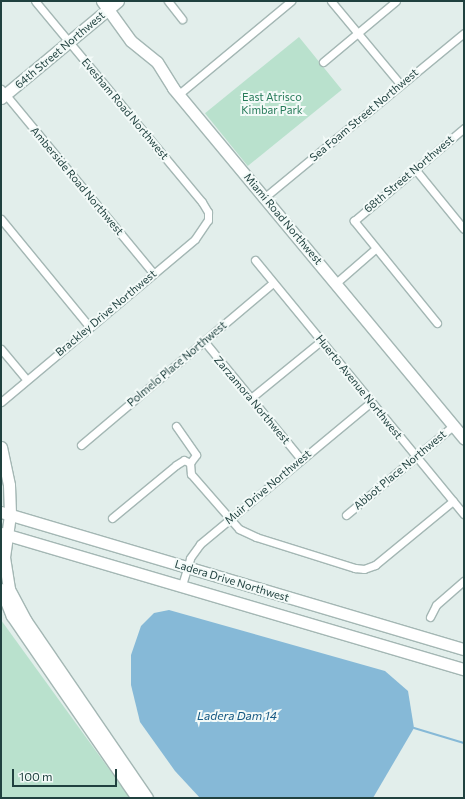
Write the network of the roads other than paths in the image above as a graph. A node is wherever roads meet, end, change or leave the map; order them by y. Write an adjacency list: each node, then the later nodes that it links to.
1 (35, 1): 11 (street, Evesham Road Northwest)
2 (118, 1): 7 (street, 64th Street Northwest)
3 (168, 1): 8 (street)
4 (291, 1): 15 (street)
5 (330, 1): 9 (street)
6 (396, 1): 9 (street)
7 (106, 5): 11 (street, 64th Street Northwest); 15 (street, Miami Road Northwest)
8 (182, 18)
9 (357, 33): 12 (street); 13 (street)
10 (464, 33): 13 (street, Sea Foam Street Northwest)
11 (69, 42): 14 (street, 64th Street Northwest); 20 (street, Evesham Road Northwest)
12 (323, 62)
13 (401, 85): 18 (street, Sea Foam Street Northwest)
14 (2, 94): 24 (street, Amberside Road Northwest)
15 (179, 94): 18 (street, Miami Road Northwest)
16 (464, 128): 17 (street, 68th Street Northwest)
17 (415, 169): 21 (street); 22 (street, 68th Street Northwest)
18 (265, 197): 26 (street, Miami Road Northwest)
19 (1, 219): 28 (street)
20 (208, 220): 24 (street, Brackley Drive Northwest)
21 (464, 229)
22 (375, 249): 26 (street); 27 (street)
23 (255, 260): 25 (street, Huerto Avenue Northwest)
24 (153, 273): 28 (street, Brackley Drive Northwest)
25 (273, 283): 29 (street, Polmelo Place Northwest); 30 (street, Huerto Avenue Northwest)
26 (336, 283): 36 (street, Miami Road Northwest)
27 (436, 323)
28 (90, 326): 32 (street, Brackley Drive Northwest)
29 (204, 341): 33 (street, Zarzamora Northwest); 39 (street, Polmelo Place Northwest)
30 (321, 341): 33 (street); 35 (street, Huerto Avenue Northwest)
31 (1, 348): 32 (street)
32 (27, 380): 34 (street, Brackley Drive Northwest)
33 (251, 398): 42 (street, Zarzamora Northwest)
34 (1, 402)
35 (371, 402): 41 (street, Huerto Avenue Northwest); 42 (street, Muir Drive Northwest)
36 (454, 425): 38 (street, Miami Road Northwest); 41 (street, Abbot Place Northwest)
37 (176, 426): 43 (street)
38 (464, 439)
39 (81, 445)
40 (1, 447): 45 (street)
41 (416, 457): 44 (street, Huerto Avenue Northwest); 47 (street, Abbot Place Northwest)
42 (301, 459): 49 (street, Muir Drive Northwest)
43 (190, 463): 48 (street); 49 (street)
44 (453, 501): 46 (street, Huerto Avenue Northwest); 49 (street)
45 (5, 513): 50 (street); 51 (street, Ladera Drive Northwest)
46 (464, 514)
47 (346, 515)
48 (112, 518)
49 (229, 519): 51 (street, Muir Drive Northwest)
50 (4, 533): 53 (street, Ladera Drive Northwest); 59 (street)
51 (188, 567): 53 (street, Muir Drive Northwest); 56 (street, Ladera Drive Northwest)
52 (464, 581): 55 (street)
53 (182, 585): 57 (street, Ladera Drive Northwest)
54 (1, 589): 58 (street)
55 (430, 617)
56 (464, 649)
57 (464, 669)
58 (137, 798)
59 (147, 798)

